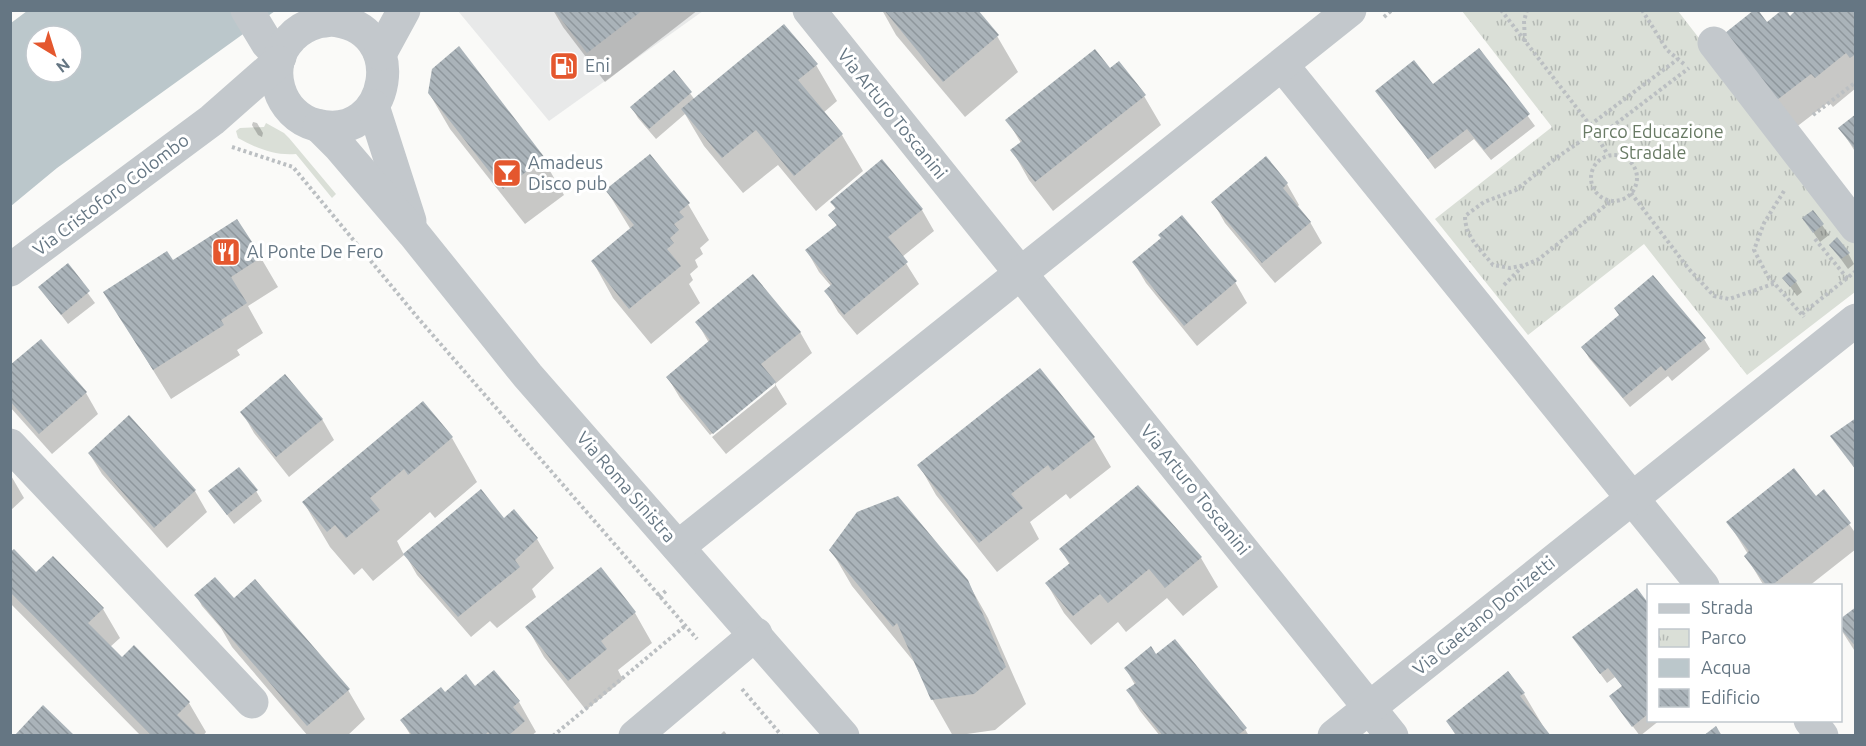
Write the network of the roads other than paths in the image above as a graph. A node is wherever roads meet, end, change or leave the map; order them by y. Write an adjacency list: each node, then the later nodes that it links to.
1 (247, 10): 5 (street)
2 (404, 10): 7 (street)
3 (809, 10): 16 (street, Via Arturo Toscanini)
4 (1350, 10): 8 (street)
5 (296, 31): 7 (street); 10 (street); 11 (street, Via Cristoforo Colombo)
6 (1714, 43): 13 (street)
7 (380, 54): 9 (street)
8 (1283, 66): 16 (street); 19 (street)
9 (373, 106): 12 (street); 14 (street, Via Roma Sinistra)
10 (291, 110): 11 (street, Via Cristoforo Colombo); 12 (street)
11 (212, 120): 15 (street, Via Cristoforo Colombo)
12 (319, 126): 14 (street, Via Roma Sinistra)
13 (1856, 227)
14 (414, 234): 20 (street, Via Roma Sinistra)
15 (10, 270)
16 (1020, 273): 20 (street); 24 (street, Via Arturo Toscanini)
17 (1856, 320): 19 (street, Via Gaetano Donizetti)
18 (10, 445): 23 (street)
19 (1632, 497): 21 (street); 24 (street, Via Gaetano Donizetti)
20 (678, 547): 22 (street, Via Roma Sinistra)
21 (1701, 584)
22 (756, 634): 26 (street); 27 (street, Via Roma Sinistra)
23 (252, 702)
24 (1369, 708): 28 (street, Via Gaetano Donizetti); 29 (street, Via Arturo Toscanini)
25 (1812, 722): 30 (street)
26 (635, 735)
27 (843, 735)
28 (1334, 735)
29 (1392, 735)
30 (1822, 735)

